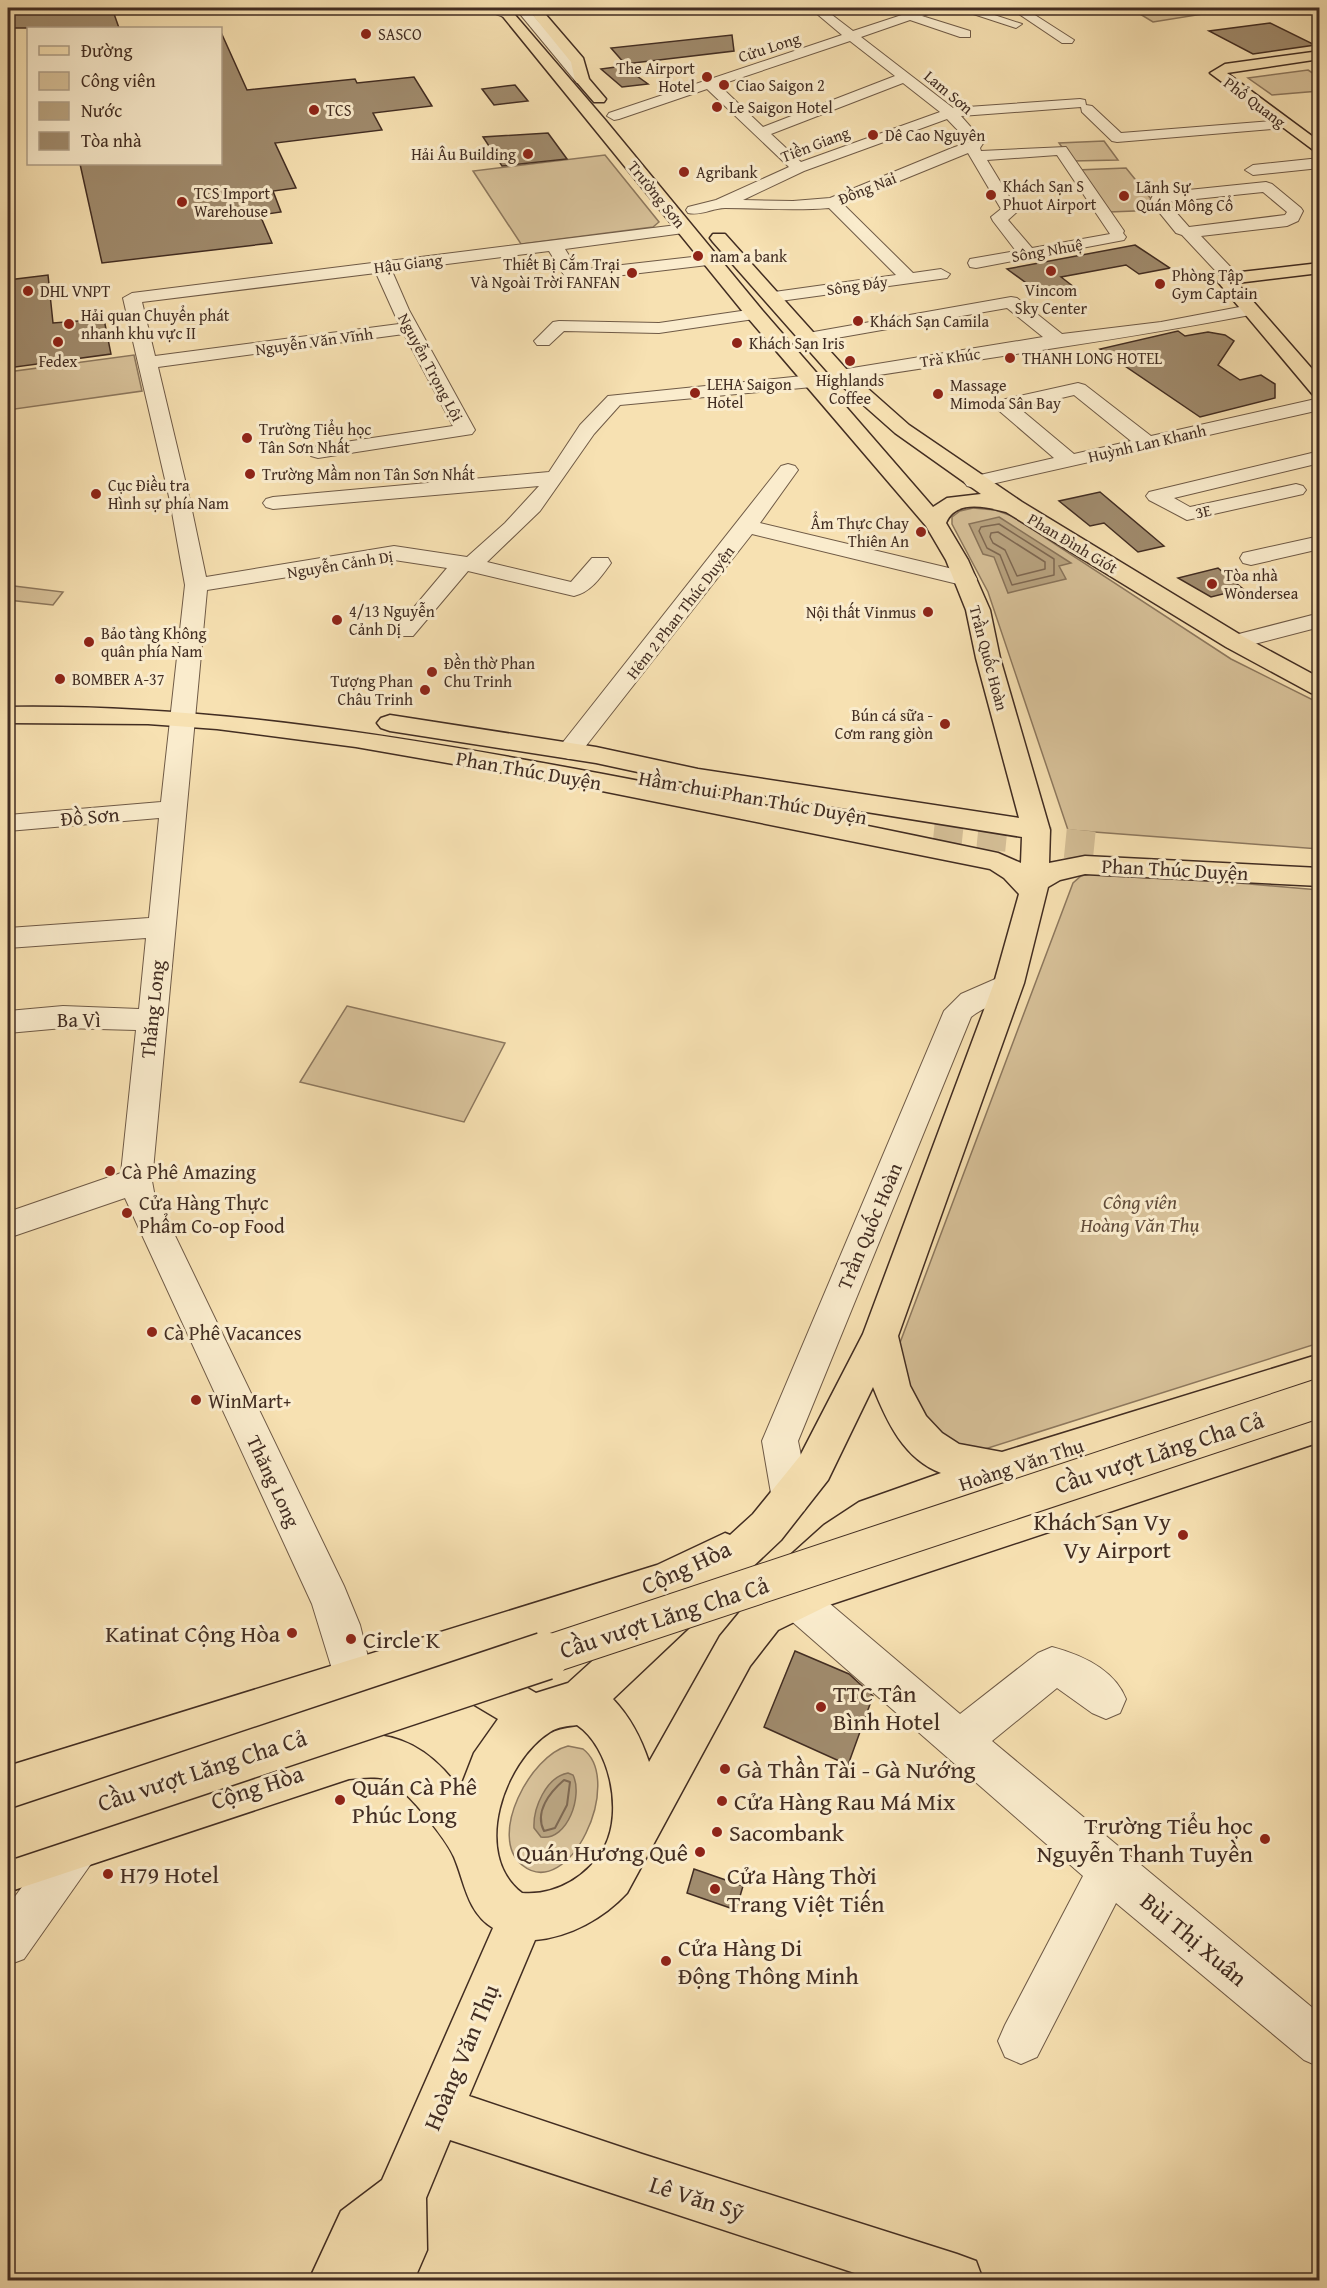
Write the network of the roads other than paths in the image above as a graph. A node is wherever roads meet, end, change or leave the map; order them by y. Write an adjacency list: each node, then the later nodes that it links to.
1 (145, 8): 2 (street)
2 (174, 8): 3 (street)
3 (250, 8)
4 (486, 8): 10 (street)
5 (533, 8): 20 (main road, Trường Sơn)
6 (816, 8): 15 (street, Lam Sơn)
7 (933, 8): 11 (street, Cửu Long)
8 (961, 8): 13 (street)
9 (1016, 8): 17 (street)
10 (510, 10): 20 (street); 37 (main road, Trường Sơn)
11 (909, 16): 12 (street, Cửu Long); 14 (street)
12 (894, 21): 15 (street, Cửu Long); 16 (street)
13 (1016, 24)
14 (964, 34)
15 (850, 36): 19 (street, Lam Sơn); 21 (street, Cửu Long)
16 (947, 38)
17 (1067, 39)
18 (1320, 55): 24 (main road, Phổ Quang)
19 (903, 78): 22 (street, Lam Sơn); 25 (street)
20 (582, 80): 23 (main road, Trường Sơn)
21 (709, 84): 23 (street, Cửu Long); 25 (street)
22 (950, 113): 24 (street, Tiền Giang); 27 (street, Lam Sơn); 31 (street, Tiền Giang)
23 (614, 116): 30 (main road, Trường Sơn)
24 (1284, 124): 28 (main road, Phổ Quang)
25 (763, 132): 31 (street)
26 (996, 137): 27 (street)
27 (975, 147): 34 (street, Đồng Nai); 40 (street, Lam Sơn); 40 (street, Sông Nhuệ)
28 (1320, 150)
29 (1320, 164): 32 (street)
30 (658, 167)
31 (799, 168): 35 (street, Tiền Giang)
32 (1266, 187): 38 (street); 38 (street)
33 (680, 193): 36 (main road, Trường Sơn)
34 (833, 203): 35 (street, Đồng Nai); 46 (street)
35 (721, 204): 36 (street, Tiền Giang)
36 (694, 210): 48 (main road, Trường Sơn)
37 (686, 229): 39 (street, Hậu Giang); 41 (main road, Trường Sơn)
38 (1188, 232): 47 (street)
39 (554, 245): 41 (street); 43 (street, Hậu Giang)
40 (1027, 253): 42 (street, Sông Nhuệ)
41 (710, 260): 51 (main road, Trường Sơn)
42 (976, 263)
43 (382, 267): 49 (street, Hậu Giang); 52 (street, Nguyễn Trọng Lội)
44 (1320, 268): 47 (main road)
45 (941, 274): 46 (street, Sông Đáy)
46 (909, 278): 48 (street, Sông Đáy)
47 (1232, 278): 50 (main road)
48 (773, 297): 53 (main road, Trường Sơn)
49 (132, 298): 56 (street, Thăng Long)
50 (1250, 310): 54 (street, Trà Khúc); 59 (main road)
51 (755, 314): 55 (street); 58 (main road, Trường Sơn)
52 (410, 328): 56 (street, Nguyễn Văn Vĩnh); 62 (street, Nguyễn Trọng Lội)
53 (808, 338): 54 (street); 57 (main road, Trường Sơn)
54 (1058, 340): 57 (street, Trà Khúc)
55 (543, 341)
56 (147, 363): 80 (street, Thăng Long)
57 (841, 375): 68 (main road, Phan Đình Giót)
58 (812, 381): 67 (street); 69 (main road, Trần Quốc Hoàn)
59 (1320, 391)
60 (1320, 404): 61 (street, Huỳnh Lan Khanh)
61 (1147, 443): 64 (street, Huỳnh Lan Khanh); 64 (street)
62 (318, 452)
63 (1320, 457): 65 (street, 3E)
64 (1069, 460): 68 (street, Huỳnh Lan Khanh)
65 (1267, 468): 65 (street, 3E)
66 (788, 470): 73 (street, Hẻm 2 Phan Thúc Duyện)
67 (555, 478): 70 (street); 77 (street)
68 (974, 482): 69 (main road); 71 (main road, Phan Đình Giót)
69 (913, 496): 72 (main road, Trần Quốc Hoàn)
70 (273, 504)
71 (1014, 507): 72 (main road); 83 (main road, Phan Đình Giót)
72 (935, 523): 78 (street); 79 (main road, Trần Quốc Hoàn)
73 (747, 526): 78 (street); 89 (street, Hẻm 2 Phan Thúc Duyện)
74 (1320, 542): 75 (street)
75 (1251, 558)
76 (600, 563): 77 (street, Nguyễn Cảnh Dị)
77 (467, 564): 80 (street, Nguyễn Cảnh Dị); 82 (street)
78 (916, 567): 79 (street)
79 (966, 579): 94 (main road, Trần Quốc Hoàn)
80 (196, 585): 86 (street, Thăng Long)
81 (1320, 620): 83 (street)
82 (405, 631)
83 (1235, 642): 84 (main road, Phan Đình Giót)
84 (1320, 688)
85 (8, 698): 86 (main road, Phan Thúc Duyện)
86 (183, 706): 87 (main road, Phan Thúc Duyện); 88 (main road, Phan Thúc Duyện); 90 (street, Thăng Long); 96 (main road, Phan Thúc Duyện)
87 (8, 715)
88 (360, 723): 89 (main road, Phan Thúc Duyện); 93 (main road, Hầm chui Phan Thúc Duyện)
89 (569, 751): 92 (main road, Phan Thúc Duyện)
90 (172, 809): 91 (street, Đồ Sơn); 100 (street, Thăng Long)
91 (8, 822)
92 (988, 823): 94 (main road, Phan Thúc Duyện); 96 (main road)
93 (934, 830)
94 (1036, 830): 99 (main road, Trần Quốc Hoàn)
95 (1102, 847): 97 (main road)
96 (977, 857): 99 (main road, Phan Thúc Duyện)
97 (1320, 865)
98 (1320, 877): 99 (main road, Phan Thúc Duyện)
99 (1034, 887): 102 (main road, Trần Quốc Hoàn)
100 (160, 927): 101 (street); 103 (street, Thăng Long)
101 (8, 938)
102 (1009, 983): 107 (main road, Trần Quốc Hoàn); 112 (street, Trần Quốc Hoàn)
103 (150, 1020): 104 (street, Ba Vì); 105 (street, Thăng Long)
104 (8, 1022)
105 (136, 1180): 106 (street); 116 (street, Thăng Long)
106 (8, 1225)
107 (880, 1336): 111 (main road); 112 (main road, Trần Quốc Hoàn)
108 (1320, 1370): 111 (main road, Hoàng Văn Thụ)
109 (1320, 1398): 123 (main road, Cầu vượt Lăng Cha Cả, bridge)
110 (1320, 1425): 113 (main road, Hoàng Văn Thụ)
111 (1005, 1468): 114 (main road, Hoàng Văn Thụ)
112 (779, 1513): 115 (main road, Cộng Hòa); 118 (main road, Trần Quốc Hoàn)
113 (795, 1599): 114 (main road, Hoàng Văn Thụ); 121 (street, Bùi Thị Xuân)
114 (758, 1619): 124 (main road, Hoàng Văn Thụ)
115 (431, 1657): 116 (main road, Cộng Hòa); 119 (main road)
116 (354, 1681): 120 (main road, Cộng Hòa)
117 (1106, 1699): 121 (street)
118 (578, 1703): 119 (main road); 124 (main road)
119 (518, 1706): 120 (main road); 125 (main road)
120 (264, 1708): 122 (main road, Cộng Hòa)
121 (960, 1740): 128 (street, Bùi Thị Xuân)
122 (8, 1788)
123 (8, 1835)
124 (628, 1844): 129 (main road)
125 (473, 1845): 126 (main road, Cộng Hòa); 129 (main road)
126 (78, 1846): 127 (main road, Cộng Hòa); 130 (street)
127 (8, 1869)
128 (1110, 1870): 131 (street); 132 (street, Bùi Thị Xuân)
129 (522, 1916): 133 (main road, Hoàng Văn Thụ)
130 (8, 1942)
131 (1021, 2041)
132 (1320, 2044)
133 (438, 2111): 134 (main road, Hoàng Văn Thụ); 137 (main road, Lê Văn Sỹ)
134 (400, 2198): 135 (main road, Hoàng Văn Thụ); 136 (main road, Hoàng Văn Thụ)
135 (335, 2280)
136 (388, 2280)
137 (957, 2280)

